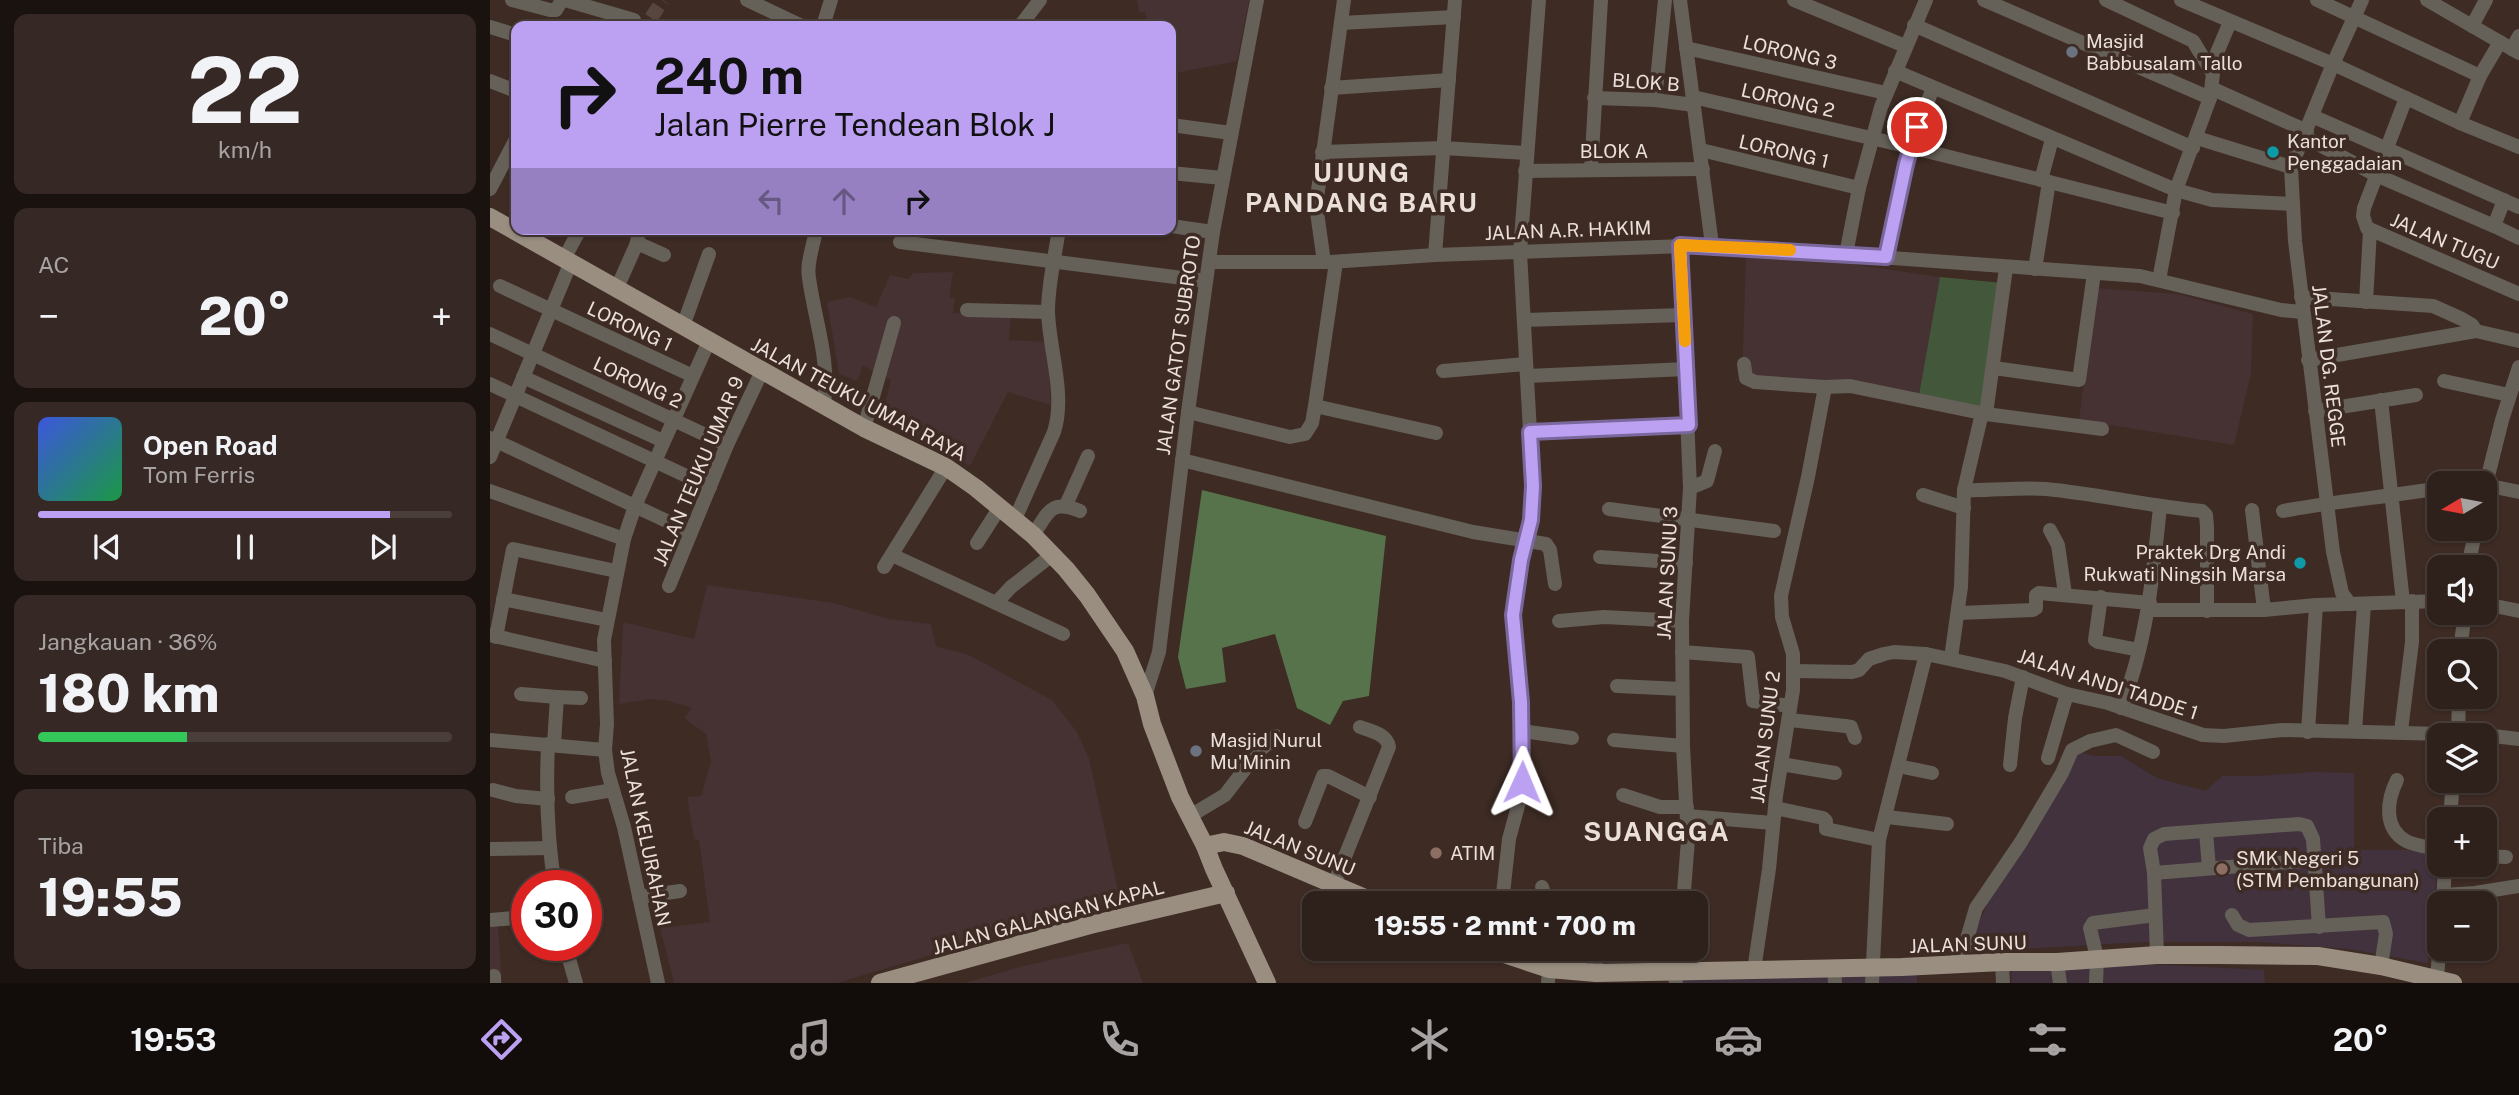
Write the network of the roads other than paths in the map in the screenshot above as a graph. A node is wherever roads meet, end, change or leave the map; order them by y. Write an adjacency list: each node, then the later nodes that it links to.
1 (512, 0): 2 (street)
2 (563, 0): 26 (street)
3 (747, 0): 23 (street)
4 (831, 0): 28 (street)
5 (1040, 0): 29 (street)
6 (1257, 0): 57 (street, JALAN GATOT SUBROTO)
7 (1343, 0): 31 (street)
8 (1455, 0): 24 (street)
9 (1539, 0): 69 (street)
10 (1601, 0): 50 (street)
11 (1665, 0): 52 (street)
12 (1680, 0): 38 (street)
13 (1794, 0): 37 (street)
14 (1925, 0): 32 (street)
15 (1984, 0): 49 (street)
16 (2106, 0): 40 (street)
17 (2181, 0): 22 (street)
18 (2317, 0): 25 (street)
19 (2362, 0): 25 (street, JALAN DG. REGGE)
20 (2486, 0): 33 (street)
21 (2431, 1): 33 (street)
22 (2206, 5): 30 (street)
23 (773, 6): 27 (street)
24 (1454, 17): 31 (street); 43 (street)
25 (2355, 17): 39 (street, JALAN DG. REGGE); 42 (street)
26 (634, 20)
27 (795, 21)
28 (825, 21)
29 (1027, 21)
30 (2230, 22): 39 (street); 40 (street)
31 (1341, 23): 45 (street)
32 (1914, 24): 37 (street); 61 (street)
33 (2472, 26): 36 (street)
34 (490, 27): 35 (street)
35 (511, 33)
36 (2512, 45): 42 (street)
37 (1905, 46): 41 (street)
38 (1686, 48): 48 (street, LORONG 3); 53 (street)
39 (2333, 64): 51 (street); 54 (street, JALAN DG. REGGE)
40 (2211, 66): 49 (street)
41 (1895, 71): 46 (street); 48 (street)
42 (2480, 76): 55 (street)
43 (1449, 80): 45 (street); 64 (street)
44 (490, 81): 47 (street)
45 (1331, 88): 68 (street)
46 (1933, 88): 59 (street); 62 (street)
47 (511, 89)
48 (1886, 93): 60 (street)
49 (2211, 93): 58 (street); 61 (street)
50 (1594, 98): 52 (street, BLOK B); 72 (street)
51 (2406, 98): 55 (street); 67 (street, JALAN TUGU)
52 (1655, 100): 53 (street, BLOK B)
53 (1694, 101): 60 (street, LORONG 2); 66 (street)
54 (2312, 116): 58 (street, JALAN DG. REGGE); 67 (street)
55 (2460, 123): 63 (street)
56 (1176, 126): 57 (street)
57 (1231, 133): 76 (street, JALAN GATOT SUBROTO)
58 (2306, 134): 70 (street, JALAN DG. REGGE); 75 (street)
59 (2052, 139): 77 (street); 80 (street)
60 (1873, 140): 62 (street, LORONG 2); 78 (street)
61 (2195, 143): 70 (street); 80 (street)
62 (1910, 147): 77 (street, LORONG 2); 105 (street)
63 (2519, 147)
64 (1443, 148): 68 (street); 69 (street); 104 (street)
65 (511, 149): 79 (street)
66 (1701, 150): 71 (street); 78 (street, LORONG 1)
67 (2386, 150): 75 (street, JALAN TUGU); 81 (street)
68 (1322, 152): 109 (street)
69 (1526, 153): 73 (street)
70 (2291, 167): 82 (street, JALAN DG. REGGE)
71 (1703, 169): 72 (street, BLOK A); 99 (street)
72 (1591, 170): 73 (street, BLOK A)
73 (1525, 171): 100 (street)
74 (1176, 173): 76 (street)
75 (2376, 175): 86 (street); 89 (street, JALAN TUGU)
76 (1222, 178): 90 (street, JALAN GATOT SUBROTO)
77 (2045, 181): 84 (street, LORONG 2); 111 (street)
78 (1859, 188): 102 (street)
79 (490, 189)
80 (2176, 190): 82 (street); 84 (street)
81 (2504, 200): 83 (street); 86 (street)
82 (2292, 204): 119 (street, JALAN DG. REGGE)
83 (2519, 207)
84 (2173, 213): 113 (street)
85 (490, 217): 88 (main road, JALAN TEUKU UMAR RAYA)
86 (2494, 226): 96 (street)
87 (1176, 227): 90 (street)
88 (511, 229)
89 (2370, 230): 117 (street, JALAN TUGU); 118 (street)
90 (1213, 232): 108 (street, JALAN GATOT SUBROTO)
91 (522, 235): 106 (main road, JALAN TEUKU UMAR RAYA)
92 (578, 235): 106 (street)
93 (815, 235): 149 (street)
94 (1058, 235): 107 (street)
95 (635, 236): 103 (street); 116 (street)
96 (2519, 238)
97 (900, 242): 107 (street)
98 (1680, 245): 99 (street, JALAN A.R. HAKIM); 100 (street, JALAN A.R. HAKIM); 123 (street, JALAN SUNU 3)
99 (1712, 245): 102 (street, JALAN A.R. HAKIM)
100 (1520, 252): 104 (street, JALAN A.R. HAKIM); 124 (street)
101 (709, 254): 126 (street)
102 (1846, 254): 105 (street, JALAN A.R. HAKIM)
103 (664, 255)
104 (1435, 255): 109 (street, JALAN A.R. HAKIM)
105 (1886, 257): 110 (street, JALAN A.R. HAKIM)
106 (567, 261): 116 (main road, JALAN TEUKU UMAR RAYA); 120 (street)
107 (1055, 261): 114 (street); 122 (street)
108 (1209, 262): 109 (street, JALAN A.R. HAKIM); 114 (street, JALAN GATOT SUBROTO)
109 (1330, 262): 150 (street)
110 (2006, 268): 111 (street, JALAN A.R. HAKIM); 135 (street)
111 (2035, 269): 112 (street, JALAN A.R. HAKIM)
112 (2094, 273): 113 (street, JALAN A.R. HAKIM); 135 (street)
113 (2159, 280): 119 (street, JALAN A.R. HAKIM)
114 (1206, 281): 152 (street, JALAN GATOT SUBROTO)
115 (500, 286): 120 (street, LORONG 1)
116 (617, 288): 126 (main road, JALAN TEUKU UMAR RAYA)
117 (2519, 294)
118 (2366, 302): 119 (street, JALAN A.R. HAKIM); 127 (street, JALAN A.R. HAKIM)
119 (2302, 304): 132 (street, JALAN DG. REGGE)
120 (551, 310): 131 (street); 140 (street, LORONG 1)
121 (967, 310): 122 (street)
122 (1048, 312): 188 (street)
123 (1683, 315): 124 (street); 136 (street, JALAN SUNU 3)
124 (1524, 320): 137 (street)
125 (894, 323): 156 (street)
126 (682, 326): 129 (main road, JALAN TEUKU UMAR RAYA)
127 (2476, 331): 130 (street); 132 (street)
128 (490, 334): 131 (street, LORONG 2)
129 (709, 341): 138 (main road, JALAN TEUKU UMAR RAYA); 140 (street, JALAN KELURAHAN)
130 (2519, 341)
131 (533, 353): 141 (street); 154 (street, LORONG 2)
132 (2308, 360): 151 (street, JALAN DG. REGGE)
133 (1744, 364): 144 (street)
134 (2519, 367): 145 (street)
135 (1994, 368): 153 (street)
136 (1687, 369): 137 (street); 155 (street, JALAN SUNU 3)
137 (1526, 370): 139 (street); 158 (street)
138 (762, 371): 149 (main road, JALAN TEUKU UMAR RAYA); 162 (street, JALAN TEUKU UMAR 9)
139 (1443, 371)
140 (693, 376): 154 (street, JALAN KELURAHAN)
141 (523, 377): 146 (street); 161 (street)
142 (2444, 381): 145 (street)
143 (490, 384): 146 (street)
144 (1825, 387): 153 (street); 226 (street, JALAN SUNU 2)
145 (2509, 395): 169 (street)
146 (514, 396): 160 (street); 167 (street)
147 (2416, 396): 148 (street)
148 (2381, 400): 151 (street); 178 (street)
149 (824, 404): 156 (main road, JALAN TEUKU UMAR RAYA)
150 (1315, 406): 152 (street); 159 (street)
151 (2315, 411): 179 (street, JALAN DG. REGGE)
152 (1188, 412): 166 (street, JALAN GATOT SUBROTO)
153 (1984, 414): 157 (street); 173 (street)
154 (673, 420): 161 (street, JALAN KELURAHAN); 162 (street, LORONG 2)
155 (1689, 425): 158 (street); 171 (street, JALAN SUNU 3)
156 (864, 428): 168 (main road, JALAN TEUKU UMAR RAYA)
157 (2102, 429)
158 (1530, 432): 194 (street)
159 (1436, 433)
160 (493, 439): 165 (street); 180 (street)
161 (663, 441): 167 (street, JALAN KELURAHAN)
162 (727, 445): 170 (street, JALAN TEUKU UMAR 9)
163 (1715, 451): 171 (street)
164 (1088, 456): 192 (street)
165 (490, 457)
166 (1182, 460): 194 (street); 232 (street, JALAN GATOT SUBROTO)
167 (653, 462): 170 (street); 180 (street, JALAN KELURAHAN)
168 (946, 467): 181 (main road, JALAN TEUKU UMAR RAYA); 207 (street)
169 (2489, 471)
170 (710, 487): 191 (street, JALAN TEUKU UMAR 9)
171 (1690, 488): 187 (street, JALAN SUNU 3)
172 (2497, 488): 176 (street)
173 (1964, 490): 182 (street); 183 (street)
174 (2427, 490): 178 (street)
175 (490, 491): 193 (street)
176 (2519, 492)
177 (1923, 495): 183 (street)
178 (2393, 497): 179 (street); 206 (street)
179 (2327, 502): 186 (street); 208 (street, JALAN DG. REGGE)
180 (635, 506): 191 (street); 193 (street, JALAN KELURAHAN)
181 (1000, 507): 188 (main road, JALAN TEUKU UMAR RAYA); 195 (street)
182 (2160, 507): 210 (street); 213 (street)
183 (1964, 508): 215 (street)
184 (1609, 509): 187 (street)
185 (2252, 510): 212 (street)
186 (2283, 511)
187 (1689, 518): 190 (street); 198 (street, JALAN SUNU 3)
188 (1015, 519): 192 (main road, JALAN TEUKU UMAR RAYA)
189 (2050, 530): 202 (street)
190 (1774, 531)
191 (690, 532): 201 (street, JALAN TEUKU UMAR 9)
192 (1033, 535): 196 (main road, JALAN TEUKU UMAR RAYA)
193 (624, 539): 199 (street, JALAN KELURAHAN)
194 (1526, 542): 200 (street); 238 (street)
195 (977, 543)
196 (1052, 555): 207 (street); 232 (main road, JALAN TEUKU UMAR RAYA)
197 (1600, 557): 198 (street)
198 (1686, 564): 218 (street, JALAN SUNU 3)
199 (616, 571): 204 (street); 216 (street, JALAN KELURAHAN)
200 (1556, 584)
201 (669, 586)
202 (2065, 594): 203 (street); 215 (street)
203 (2101, 597): 210 (street); 221 (street)
204 (498, 600): 216 (street); 220 (street)
205 (2427, 601): 206 (street)
206 (2408, 602): 208 (street); 240 (street)
207 (996, 603): 219 (street)
208 (2357, 604): 209 (street); 239 (street)
209 (2316, 605): 212 (street); 241 (street)
210 (2150, 606): 213 (street); 221 (street)
211 (2497, 606): 214 (street)
212 (2264, 610): 213 (street)
213 (2207, 611)
214 (2519, 611)
215 (1959, 612): 224 (street)
216 (607, 620): 225 (street, JALAN KELURAHAN)
217 (1559, 621): 218 (street)
218 (1682, 621): 222 (street, JALAN SUNU 3)
219 (1063, 634)
220 (493, 636): 225 (street)
221 (2139, 650): 235 (street)
222 (1682, 652): 229 (street, JALAN SUNU 3); 236 (street)
223 (1926, 654): 224 (street, JALAN ANDI TADDE 1); 226 (street, JALAN ANDI TADDE 1); 257 (street)
224 (1951, 658): 227 (street, JALAN ANDI TADDE 1)
225 (605, 661): 252 (street, JALAN KELURAHAN)
226 (1794, 671): 236 (street, JALAN SUNU 2)
227 (2023, 677): 231 (street, JALAN ANDI TADDE 1); 256 (street)
228 (1617, 686): 229 (street)
229 (1682, 689): 251 (street, JALAN SUNU 3)
230 (521, 694): 233 (street)
231 (2067, 694): 235 (street, JALAN ANDI TADDE 1); 254 (street)
232 (1146, 696): 268 (main road, JALAN TEUKU UMAR RAYA)
233 (557, 697): 234 (street); 250 (street)
234 (581, 698)
235 (2121, 708): 241 (street, JALAN ANDI TADDE 1)
236 (1790, 713): 246 (street); 255 (street, JALAN SUNU 2)
237 (1360, 727): 265 (street)
238 (1522, 731): 245 (street); 291 (street)
239 (2355, 731): 240 (street, JALAN ANDI TADDE 1); 241 (street, JALAN ANDI TADDE 1)
240 (2401, 731): 242 (street, JALAN ANDI TADDE 1)
241 (2308, 732)
242 (2427, 732)
243 (1276, 736): 268 (street)
244 (2497, 736): 247 (street, JALAN ANDI TADDE 1)
245 (1572, 738)
246 (1855, 738)
247 (2519, 739)
248 (490, 740): 250 (street)
249 (1614, 740): 251 (street)
250 (551, 744): 252 (street); 266 (street)
251 (1683, 746): 267 (street, JALAN SUNU 3)
252 (605, 750): 262 (street, JALAN KELURAHAN)
253 (2153, 752): 308 (street)
254 (2048, 758)
255 (1780, 764): 258 (street); 269 (street, JALAN SUNU 2)
256 (2010, 765)
257 (1898, 766): 259 (street); 270 (street)
258 (1835, 773)
259 (1932, 773)
260 (2397, 780): 275 (street)
261 (493, 790): 266 (street)
262 (613, 790): 264 (street); 295 (street, JALAN KELURAHAN)
263 (1623, 795): 267 (street)
264 (572, 797)
265 (1370, 797): 271 (street); 285 (street)
266 (548, 799): 276 (street)
267 (1687, 812): 269 (street); 293 (street, JALAN SUNU 3)
268 (1190, 816): 278 (main road, JALAN TEUKU UMAR RAYA)
269 (1774, 816): 274 (street); 310 (street, JALAN SUNU 2)
270 (1887, 817): 272 (street); 274 (street)
271 (1305, 822)
272 (1947, 824)
273 (2206, 832): 281 (street); 282 (street); 284 (street)
274 (1879, 840): 312 (street)
275 (2427, 846)
276 (550, 848): 277 (street); 283 (street)
277 (490, 849)
278 (1207, 851): 285 (main road, JALAN SUNU); 286 (main road, JALAN TEUKU UMAR RAYA)
279 (2497, 857): 280 (street)
280 (2506, 857)
281 (2315, 860): 282 (street); 300 (street)
282 (2209, 868): 284 (street)
283 (553, 870)
284 (2154, 873): 296 (street)
285 (1334, 884): 290 (main road, JALAN SUNU)
286 (1223, 886): 319 (main road, JALAN GALANGAN KAPAL); 320 (main road, JALAN TEUKU UMAR RAYA)
287 (2519, 886): 294 (street)
288 (1542, 887): 292 (street)
289 (680, 891): 295 (street)
290 (1350, 891)
291 (1503, 891)
292 (1543, 891)
293 (1684, 891)
294 (2488, 891)
295 (639, 897): 318 (street, JALAN KELURAHAN)
296 (2155, 915): 301 (street); 302 (street)
297 (2232, 915): 300 (street)
298 (511, 918): 299 (street)
299 (490, 920)
300 (2319, 927): 309 (street)
301 (2157, 955): 302 (main road, JALAN SUNU); 309 (main road, JALAN SUNU)
302 (2097, 958): 307 (main road, JALAN SUNU); 323 (street)
303 (570, 961): 317 (street)
304 (1519, 961): 311 (main road, JALAN SUNU)
305 (2442, 961): 316 (street)
306 (2003, 962): 307 (main road, JALAN SUNU); 308 (main road, JALAN SUNU); 321 (street)
307 (2057, 962): 322 (street)
308 (1954, 964): 312 (main road, JALAN SUNU)
309 (2381, 966): 316 (main road, JALAN SUNU)
310 (1754, 970): 314 (main road, JALAN SUNU); 315 (main road, JALAN SUNU)
311 (1550, 974): 313 (main road, JALAN SUNU)
312 (1871, 975): 314 (main road, JALAN SUNU)
313 (1607, 976): 315 (main road, JALAN SUNU)
314 (1834, 976)
315 (1675, 978)
316 (2445, 981)
317 (576, 983)
318 (658, 983)
319 (880, 983)
320 (1267, 983)
321 (2003, 983)
322 (2060, 983)
323 (2096, 983)

